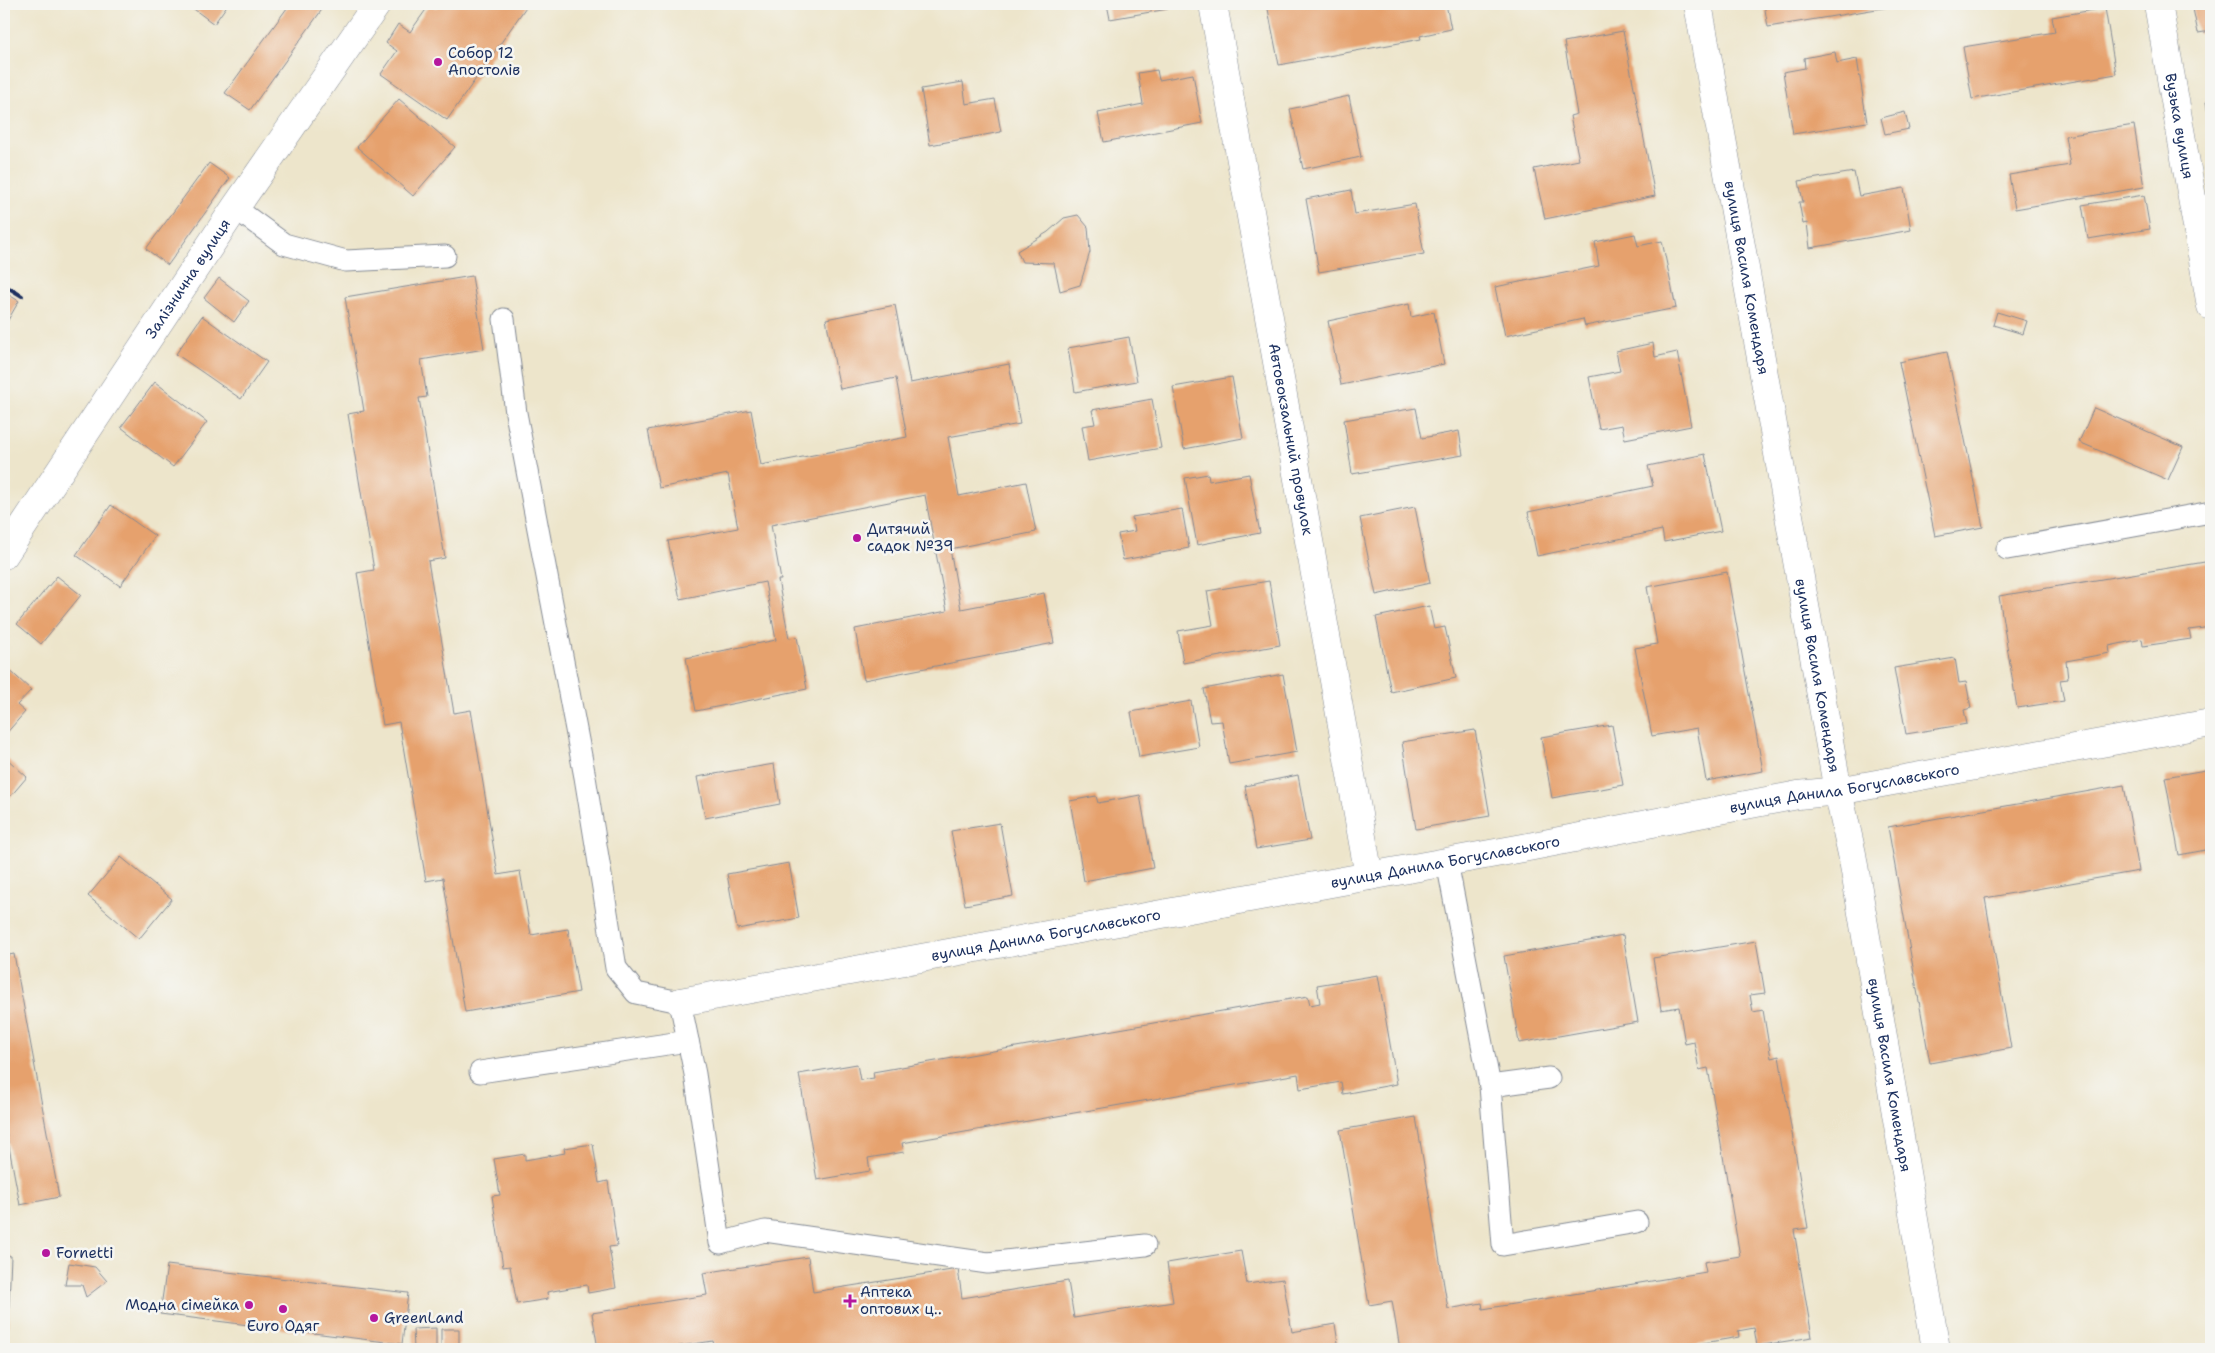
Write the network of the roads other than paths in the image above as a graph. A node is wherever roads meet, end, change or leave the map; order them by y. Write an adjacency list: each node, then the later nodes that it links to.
1 (377, 4): 5 (street, Залізнична вулиця)
2 (1213, 4): 15 (street, Автовокзальний провулок)
3 (1698, 4): 13 (street, вулиця Василя Комендаря)
4 (2158, 4): 7 (street, Вузька вулиця)
5 (235, 208): 6 (lane); 11 (street, Залізнична вулиця)
6 (445, 256)
7 (2211, 306)
8 (504, 319): 16 (lane)
9 (2211, 512): 10 (lane)
10 (2007, 549)
11 (4, 555)
12 (2211, 723): 13 (street, вулиця Данила Богуславського)
13 (1838, 791): 14 (street, вулиця Данила Богуславського); 23 (street, вулиця Василя Комендаря)
14 (1447, 862): 15 (street, вулиця Данила Богуславського); 20 (lane)
15 (1369, 876): 16 (street, вулиця Данила Богуславського)
16 (680, 1002): 17 (lane)
17 (688, 1041): 18 (lane); 22 (lane)
18 (480, 1072)
19 (1549, 1078): 20 (lane)
20 (1490, 1086): 21 (lane)
21 (1637, 1222)
22 (1145, 1245)
23 (1936, 1349)

